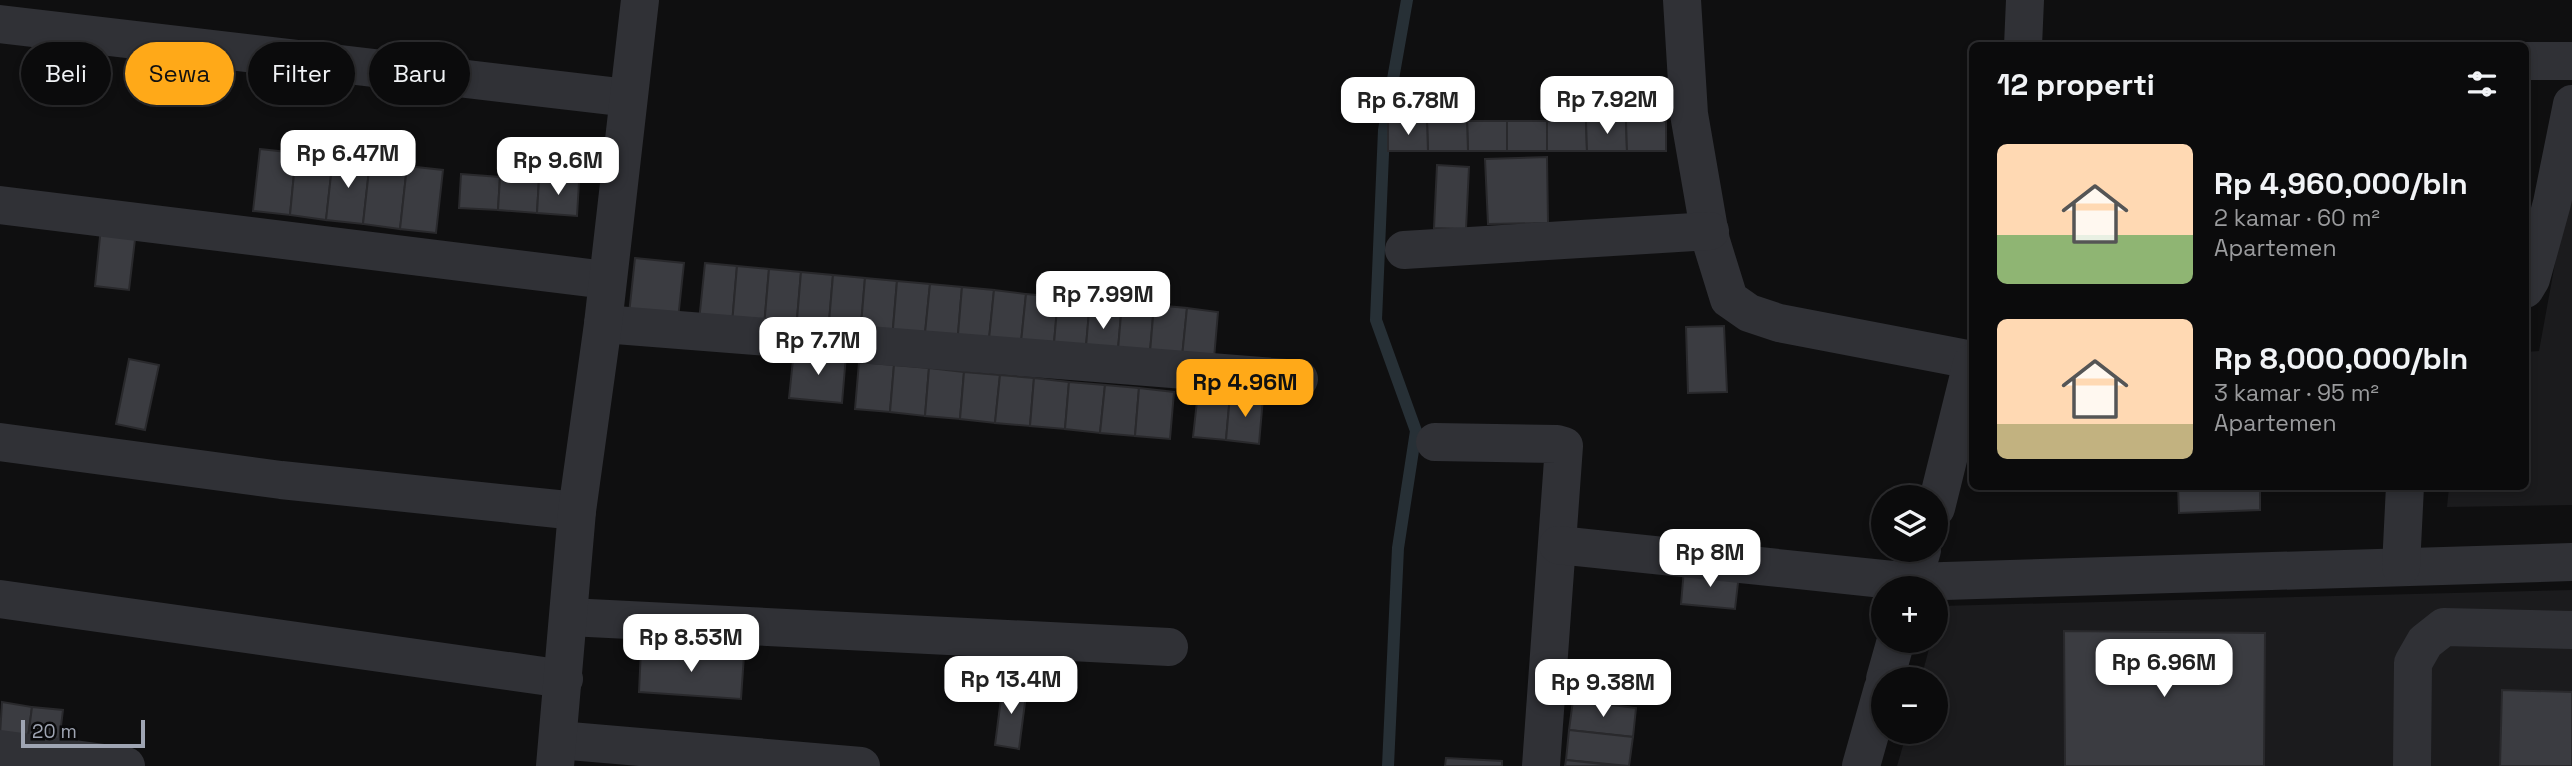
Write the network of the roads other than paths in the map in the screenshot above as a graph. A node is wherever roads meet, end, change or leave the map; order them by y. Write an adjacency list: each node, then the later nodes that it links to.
1 (640, 0): 8 (street)
2 (1682, 0): 11 (street)
3 (2025, 0): 5 (street)
4 (0, 24): 8 (street)
5 (2023, 42)
6 (2529, 61): 7 (street)
7 (2572, 61)
8 (628, 98): 13 (street)
9 (2572, 104): 14 (street)
10 (0, 205): 13 (street)
11 (1710, 231): 12 (street); 16 (street)
12 (1404, 250)
13 (606, 280): 15 (street)
14 (2529, 282)
15 (603, 324): 18 (street); 23 (street)
16 (1969, 361)
17 (1969, 374): 21 (street)
18 (1299, 379)
19 (0, 442): 23 (street)
20 (1435, 442): 24 (street)
21 (1942, 485)
22 (2405, 490): 26 (street)
23 (577, 511): 29 (street)
24 (1558, 545): 27 (street); 38 (street)
25 (2572, 562): 26 (street)
26 (2401, 567): 27 (street)
27 (1915, 573)
28 (0, 598): 32 (street)
29 (569, 617): 31 (street); 32 (street)
30 (2572, 630): 40 (street)
31 (1169, 647)
32 (564, 679): 35 (street)
33 (1871, 731): 39 (street)
34 (0, 749): 36 (street)
35 (557, 753): 37 (street)
36 (126, 766)
37 (862, 766)
38 (1541, 766)
39 (1861, 766)
40 (2412, 766)

